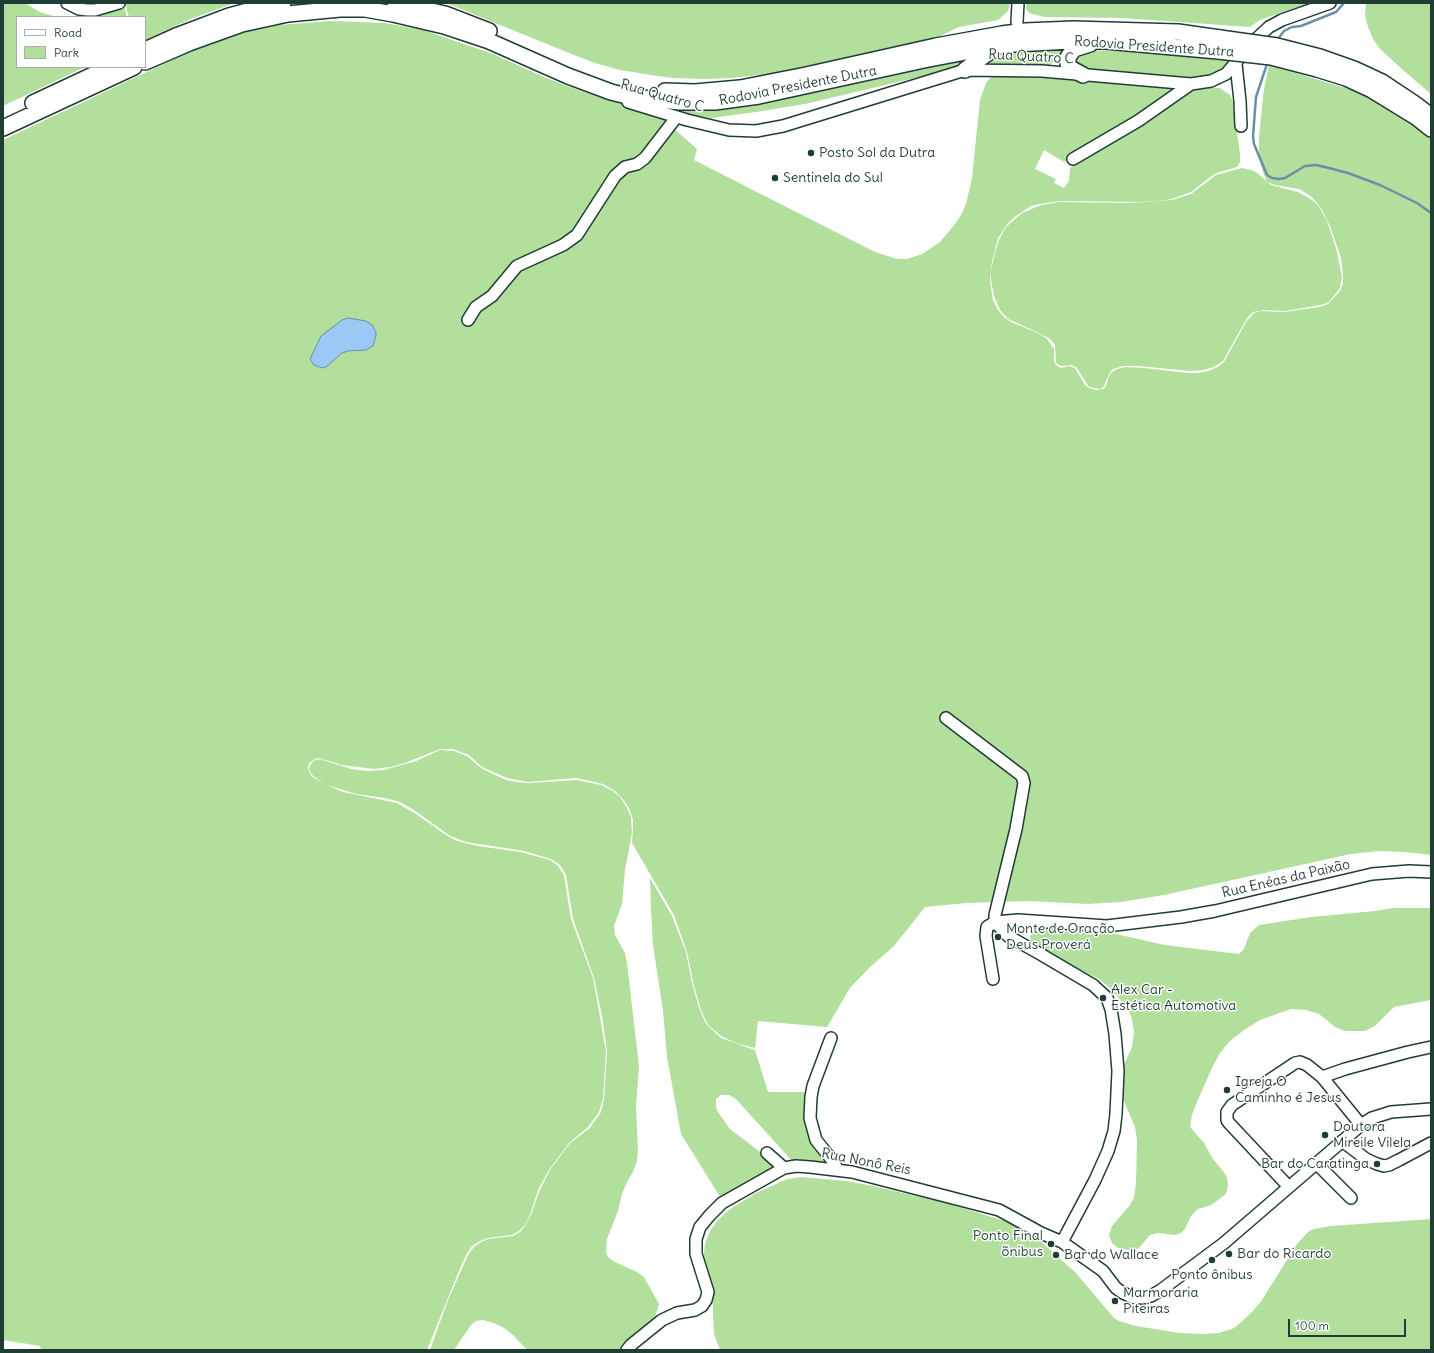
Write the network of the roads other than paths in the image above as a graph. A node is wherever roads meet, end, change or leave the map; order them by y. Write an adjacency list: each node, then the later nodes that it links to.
1 (67, 3): 2 (street)
2 (119, 3)
3 (283, 3): 14 (highway)
4 (395, 3): 11 (highway, Rodovia Presidente Dutra)
5 (1018, 3): 7 (street)
6 (1330, 3): 17 (street, Rua Quatro C)
7 (1017, 22): 8 (highway); 11 (highway)
8 (1049, 30): 11 (highway, Rodovia Presidente Dutra); 12 (highway, Rodovia Presidente Dutra)
9 (466, 33): 13 (highway, Rodovia Presidente Dutra); 15 (highway, Rodovia Presidente Dutra); 20 (street, Rua Quatro C)
10 (1105, 41): 12 (highway, Rodovia Presidente Dutra); 13 (highway, Rodovia Presidente Dutra); 21 (highway)
11 (948, 44)
12 (1219, 44): 16 (highway, Rodovia Presidente Dutra, bridge)
13 (997, 46): 20 (highway)
14 (146, 50)
15 (146, 62)
16 (1319, 63): 23 (highway, Rodovia Presidente Dutra); 28 (highway, Rodovia Presidente Dutra)
17 (1236, 64): 22 (street, Rua Quatro C); 26 (street)
18 (108, 68): 24 (highway)
19 (132, 68): 27 (highway)
20 (959, 72): 21 (street, Rua Quatro C)
21 (1083, 75): 22 (street, Rua Quatro C)
22 (1191, 84): 29 (street)
23 (1431, 116)
24 (3, 117)
25 (675, 119): 30 (street)
26 (1241, 126)
27 (3, 128)
28 (1431, 129)
29 (1073, 159)
30 (468, 320)
31 (946, 718): 33 (street)
32 (1431, 872): 33 (street, Rua Enéas da Paixão)
33 (995, 922): 34 (street); 48 (street)
34 (993, 979)
35 (831, 1038): 45 (street)
36 (1431, 1047): 37 (street)
37 (1322, 1077): 39 (street); 46 (street)
38 (1431, 1109): 39 (street, Rua Nonô Reis)
39 (1361, 1125): 40 (street, Rua Nonô Reis)
40 (1342, 1141): 41 (street); 43 (street, Rua Nonô Reis)
41 (1431, 1143)
42 (767, 1153): 44 (street)
43 (1317, 1164): 46 (street, Rua Nonô Reis); 47 (street)
44 (784, 1168): 45 (street, Rua Nonô Reis); 49 (street, Rua Nonô Reis)
45 (838, 1170): 48 (street, Rua Nonô Reis)
46 (1289, 1187): 48 (street, Rua Nonô Reis)
47 (1351, 1198)
48 (1062, 1242)
49 (627, 1350)

